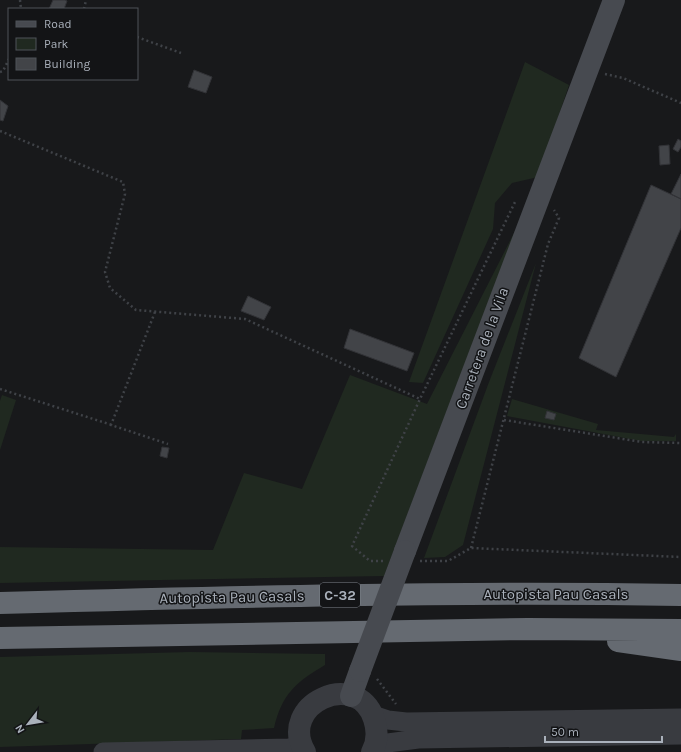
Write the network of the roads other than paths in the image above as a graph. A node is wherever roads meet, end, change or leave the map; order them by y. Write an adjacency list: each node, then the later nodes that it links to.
1 (614, 0): 8 (main road, Carretera de la Vila, bridge)
2 (681, 595): 3 (highway, Autopista Pau Casals / C-32)
3 (0, 603)
4 (528, 629): 5 (highway); 6 (highway); 7 (highway)
5 (681, 630)
6 (0, 638)
7 (681, 650)
8 (351, 696): 9 (street); 12 (street)
9 (373, 715): 10 (street); 13 (street)
10 (681, 718)
11 (681, 735): 13 (street)
12 (303, 749): 14 (street)
13 (373, 750)
14 (103, 752)

